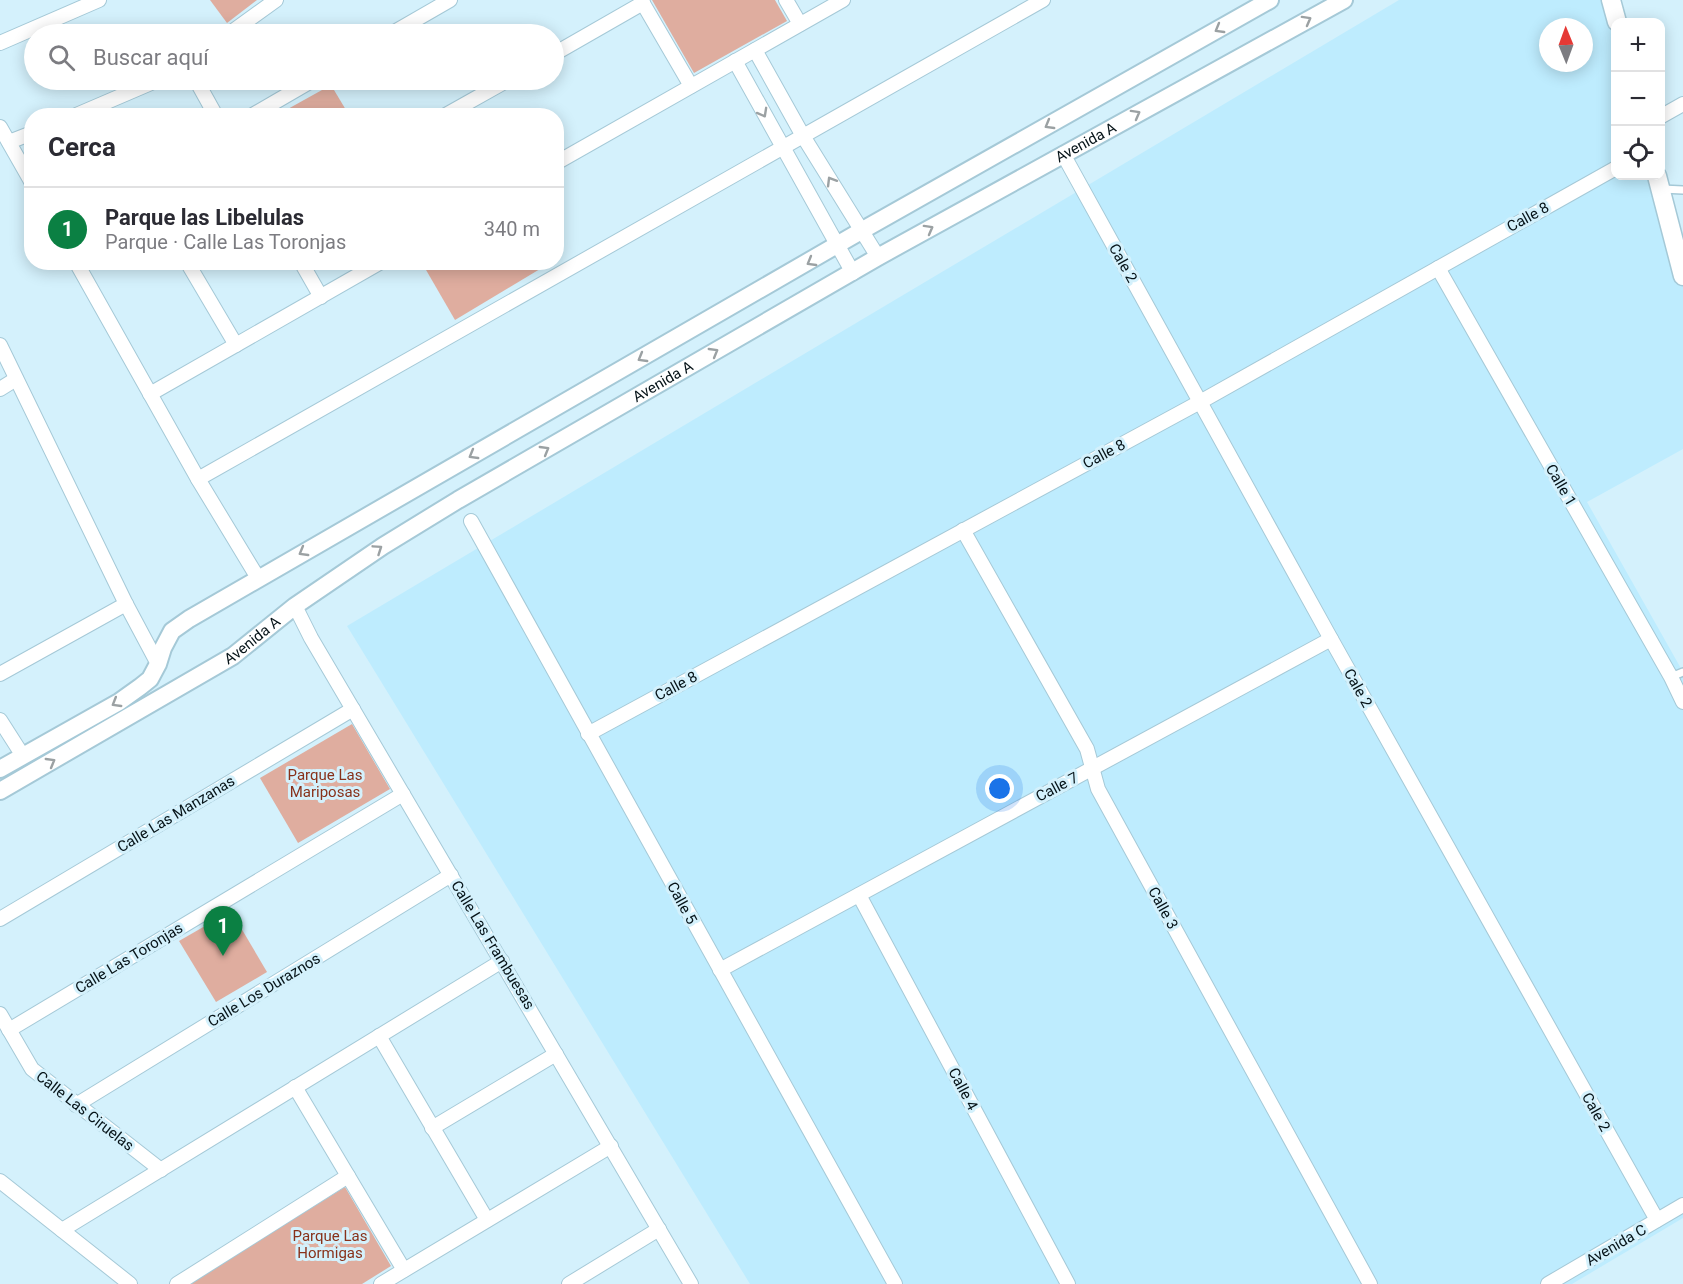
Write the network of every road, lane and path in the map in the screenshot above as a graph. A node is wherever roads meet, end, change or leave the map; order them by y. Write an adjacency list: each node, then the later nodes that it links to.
1 (99, 0): 12 (street)
2 (276, 0): 13 (street)
3 (450, 0): 14 (street)
4 (786, 0): 15 (street)
5 (843, 0): 15 (street)
6 (1043, 0): 34 (street)
7 (1270, 0): 43 (street, Avenida A, one-way to 43)
8 (1344, 0): 37 (street, Avenida A, one-way to 8)
9 (1611, 0): 11 (main road)
10 (642, 2): 18 (street); 21 (street)
11 (1616, 18)
12 (44, 24)
13 (243, 24)
14 (408, 24)
15 (800, 24): 19 (street)
16 (24, 33): 17 (street)
17 (0, 43)
18 (564, 48)
19 (755, 50): 20 (street); 34 (street)
20 (735, 62): 21 (street); 36 (street, one-way to 36)
21 (691, 86): 38 (street)
22 (139, 90): 27 (street)
23 (202, 90): 28 (street)
24 (296, 90): 29 (street)
25 (490, 90): 30 (street)
26 (1683, 104): 31 (street)
27 (105, 108)
28 (212, 108)
29 (265, 108)
30 (458, 108)
31 (1665, 114)
32 (0, 127): 35 (street)
33 (24, 136): 35 (street)
34 (803, 136): 36 (street); 43 (street, one-way to 34)
35 (9, 142): 39 (street)
36 (782, 148): 44 (street); 60 (street)
37 (1063, 154): 45 (street, Avenida A, one-way to 37); 59 (street, Cale 2)
38 (564, 158)
39 (24, 169)
40 (1611, 171): 46 (street, Calle 8)
41 (1659, 182): 42 (lane); 52 (main road)
42 (1683, 190)
43 (861, 231): 44 (street, Avenida A); 45 (street)
44 (839, 246): 51 (street); 63 (street, Avenida A, one-way to 63)
45 (878, 257): 51 (street, Avenida A)
46 (1438, 268): 59 (street, Calle 8); 69 (street, Calle 1)
47 (80, 270): 58 (street)
48 (193, 270): 55 (street)
49 (306, 270): 53 (street)
50 (367, 270): 53 (street)
51 (853, 273): 65 (street, Avenida A, one-way to 51)
52 (1683, 276)
53 (321, 297): 55 (street)
54 (0, 345): 56 (street)
55 (236, 345): 58 (street)
56 (16, 379): 57 (street); 64 (street)
57 (0, 389)
58 (150, 394): 60 (street)
59 (1200, 402): 62 (street, Calle 8); 66 (street, Cale 2)
60 (198, 479): 63 (street)
61 (471, 521): 73 (street, Calle 5)
62 (963, 530): 73 (street, Calle 8); 75 (street, Calle 3)
63 (258, 578): 67 (street, Avenida A)
64 (126, 604): 67 (street); 68 (street)
65 (295, 606): 71 (street, Calle Las Frambuesas); 77 (street, Avenida A, one-way to 65)
66 (1331, 639): 75 (street, Calle 7); 97 (street, Cale 2)
67 (158, 664): 74 (street, Avenida A, one-way to 74)
68 (0, 674)
69 (1677, 674): 70 (street, Calle 1)
70 (1683, 702)
71 (353, 709): 78 (street, Calle Las Frambuesas); 81 (street, Calle Las Manzanas)
72 (0, 720): 74 (street)
73 (588, 734): 83 (street, Calle 5)
74 (23, 756): 76 (street, Avenida A)
75 (1092, 768): 80 (street, Calle 7); 108 (street, Calle 3)
76 (0, 769)
77 (0, 791)
78 (403, 794): 79 (street, Calle Las Frambuesas); 85 (street, Calle Las Toronjas)
79 (451, 875): 82 (street, Calle Las Frambuesas); 89 (street, Calle Los Duraznos)
80 (859, 895): 83 (street, Calle 7); 107 (street, Calle 4)
81 (0, 919)
82 (502, 961): 86 (street); 87 (street, Calle Las Frambuesas)
83 (720, 970): 106 (street, Calle 5)
84 (0, 1014): 85 (street, Calle Las Ciruelas)
85 (9, 1030): 89 (street, Calle Las Ciruelas)
86 (379, 1036): 88 (street); 90 (street)
87 (556, 1054): 90 (street); 91 (street, Calle Las Frambuesas)
88 (295, 1088): 92 (street); 93 (street)
89 (76, 1105): 92 (street, Calle Las Ciruelas)
90 (432, 1128): 96 (street)
91 (610, 1146): 96 (street); 98 (street, Calle Las Frambuesas)
92 (161, 1170): 99 (street)
93 (348, 1176): 100 (street); 102 (street)
94 (0, 1181): 99 (street)
95 (1683, 1205): 97 (street, Avenida C)
96 (486, 1220): 100 (street)
97 (1657, 1220): 109 (street, Avenida C)
98 (659, 1229): 104 (street); 105 (street, Calle Las Frambuesas)
99 (62, 1230): 101 (street)
100 (404, 1270): 103 (street)
101 (130, 1284)
102 (177, 1284)
103 (381, 1284)
104 (569, 1284)
105 (691, 1284)
106 (895, 1284)
107 (1068, 1284)
108 (1370, 1284)
109 (1548, 1284)

